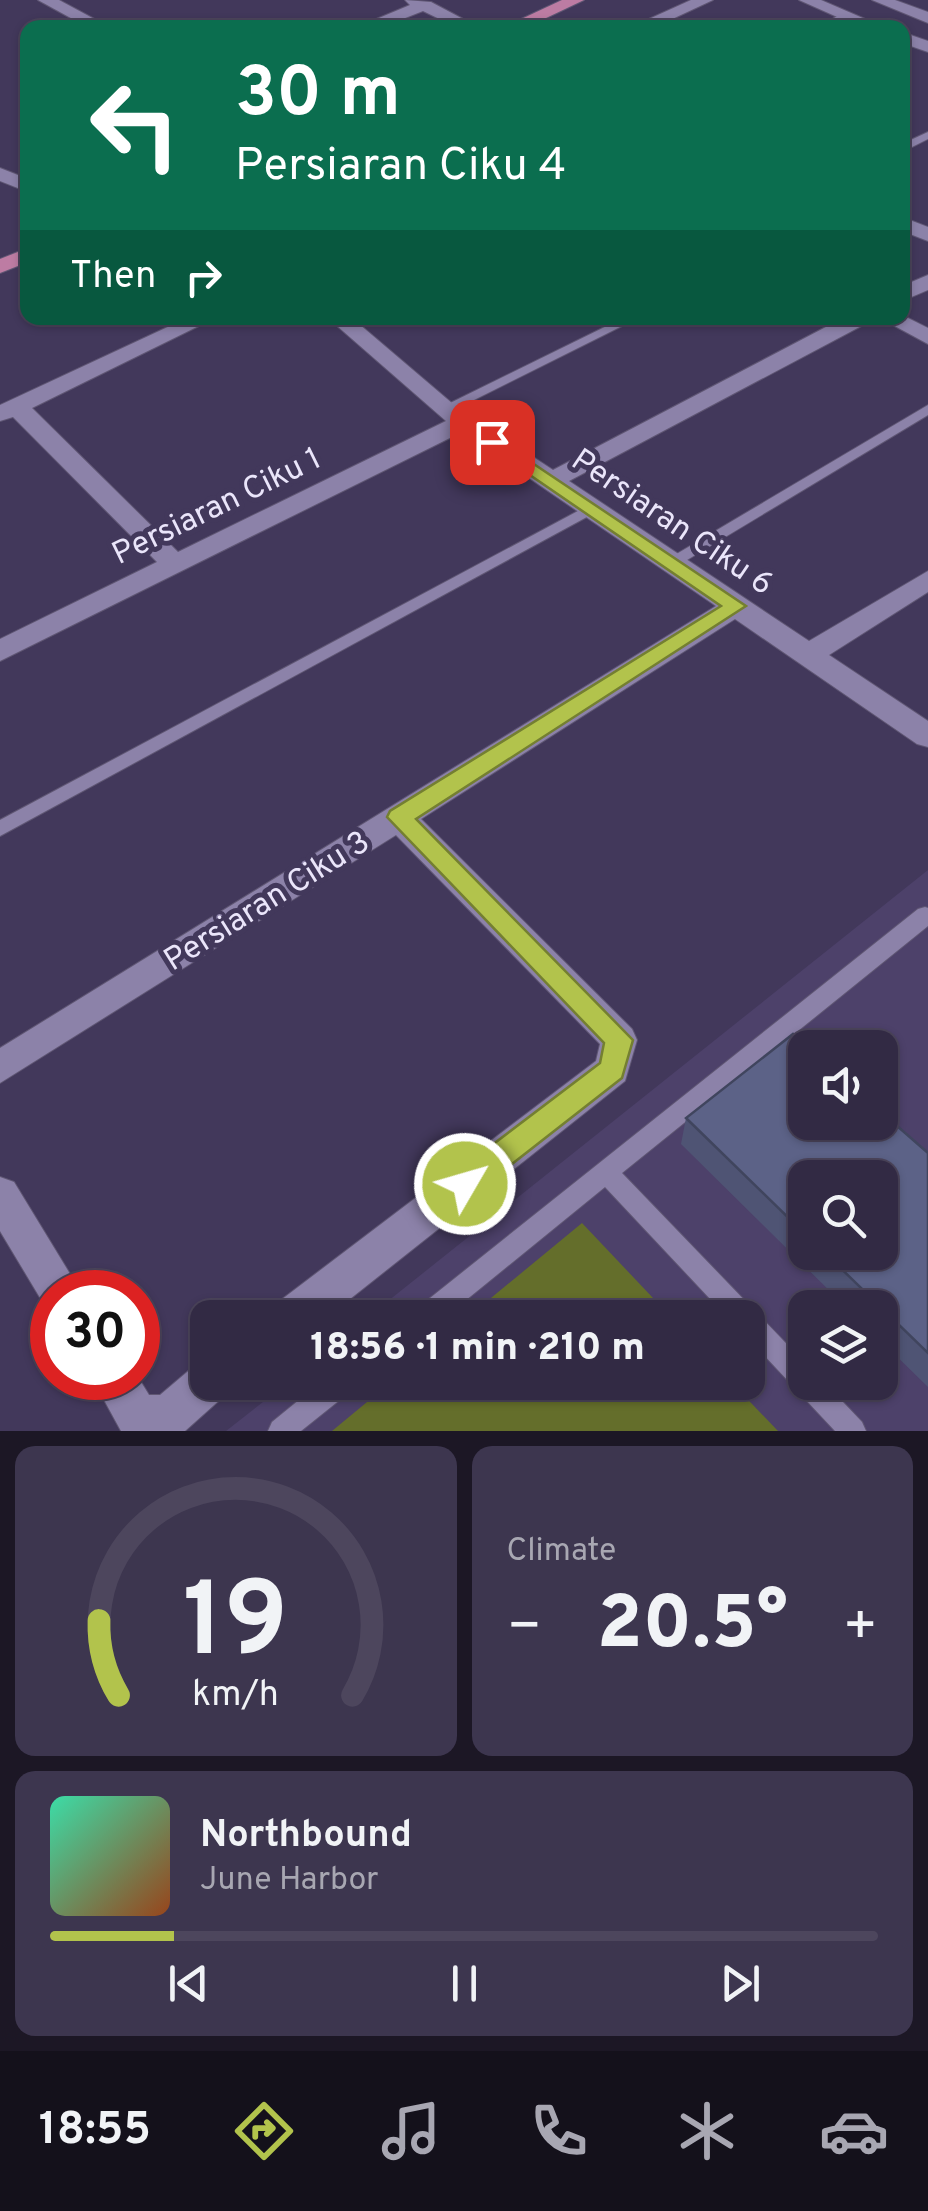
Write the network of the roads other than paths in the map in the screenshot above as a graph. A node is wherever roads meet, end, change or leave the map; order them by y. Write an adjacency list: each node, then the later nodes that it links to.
1 (46, 0): 9 (street)
2 (96, 0): 9 (street)
3 (541, 0): 15 (main road)
4 (576, 0): 16 (main road)
5 (706, 0): 17 (street)
6 (807, 0): 10 (street)
7 (880, 0): 11 (street)
8 (418, 2): 13 (street); 14 (street)
9 (66, 10): 12 (street)
10 (846, 15): 18 (lane); 19 (street)
11 (928, 18)
12 (87, 20)
13 (380, 20)
14 (455, 20)
15 (510, 20)
16 (516, 20)
17 (657, 20)
18 (836, 20)
19 (858, 20)
20 (189, 325): 27 (street)
21 (347, 325): 28 (street, Persiaran Ciku 6)
22 (619, 325): 28 (lane)
23 (846, 325): 29 (street)
24 (905, 325): 25 (street)
25 (928, 337)
26 (928, 409): 31 (lane)
27 (8, 410): 32 (street)
28 (454, 416): 29 (street, Persiaran Ciku 6); 32 (street, Persiaran Ciku 1)
29 (551, 481): 30 (street, Persiaran Ciku 6)
30 (592, 508): 31 (street, Persiaran Ciku 6); 39 (lane)
31 (671, 562): 34 (street, Persiaran Ciku 6)
32 (176, 564): 35 (street, Persiaran Ciku 1)
33 (928, 580): 36 (street)
34 (736, 606): 36 (street, Persiaran Ciku 6); 38 (street, Persiaran Ciku 3)
35 (0, 651)
36 (808, 655): 37 (street, Persiaran Ciku 6)
37 (928, 736)
38 (399, 817): 41 (street, Persiaran Ciku 3); 45 (street)
39 (0, 829)
40 (928, 918): 42 (lane)
41 (0, 1067)
42 (606, 1172): 46 (lane); 47 (lane)
43 (0, 1195): 44 (street)
44 (46, 1270)
45 (315, 1300)
46 (446, 1300)
47 (728, 1300)
48 (765, 1339): 49 (lane)
49 (788, 1363)
50 (190, 1398): 51 (street)
51 (127, 1400)
52 (320, 1400): 54 (lane)
53 (823, 1400): 55 (lane)
54 (281, 1431)
55 (853, 1431)

